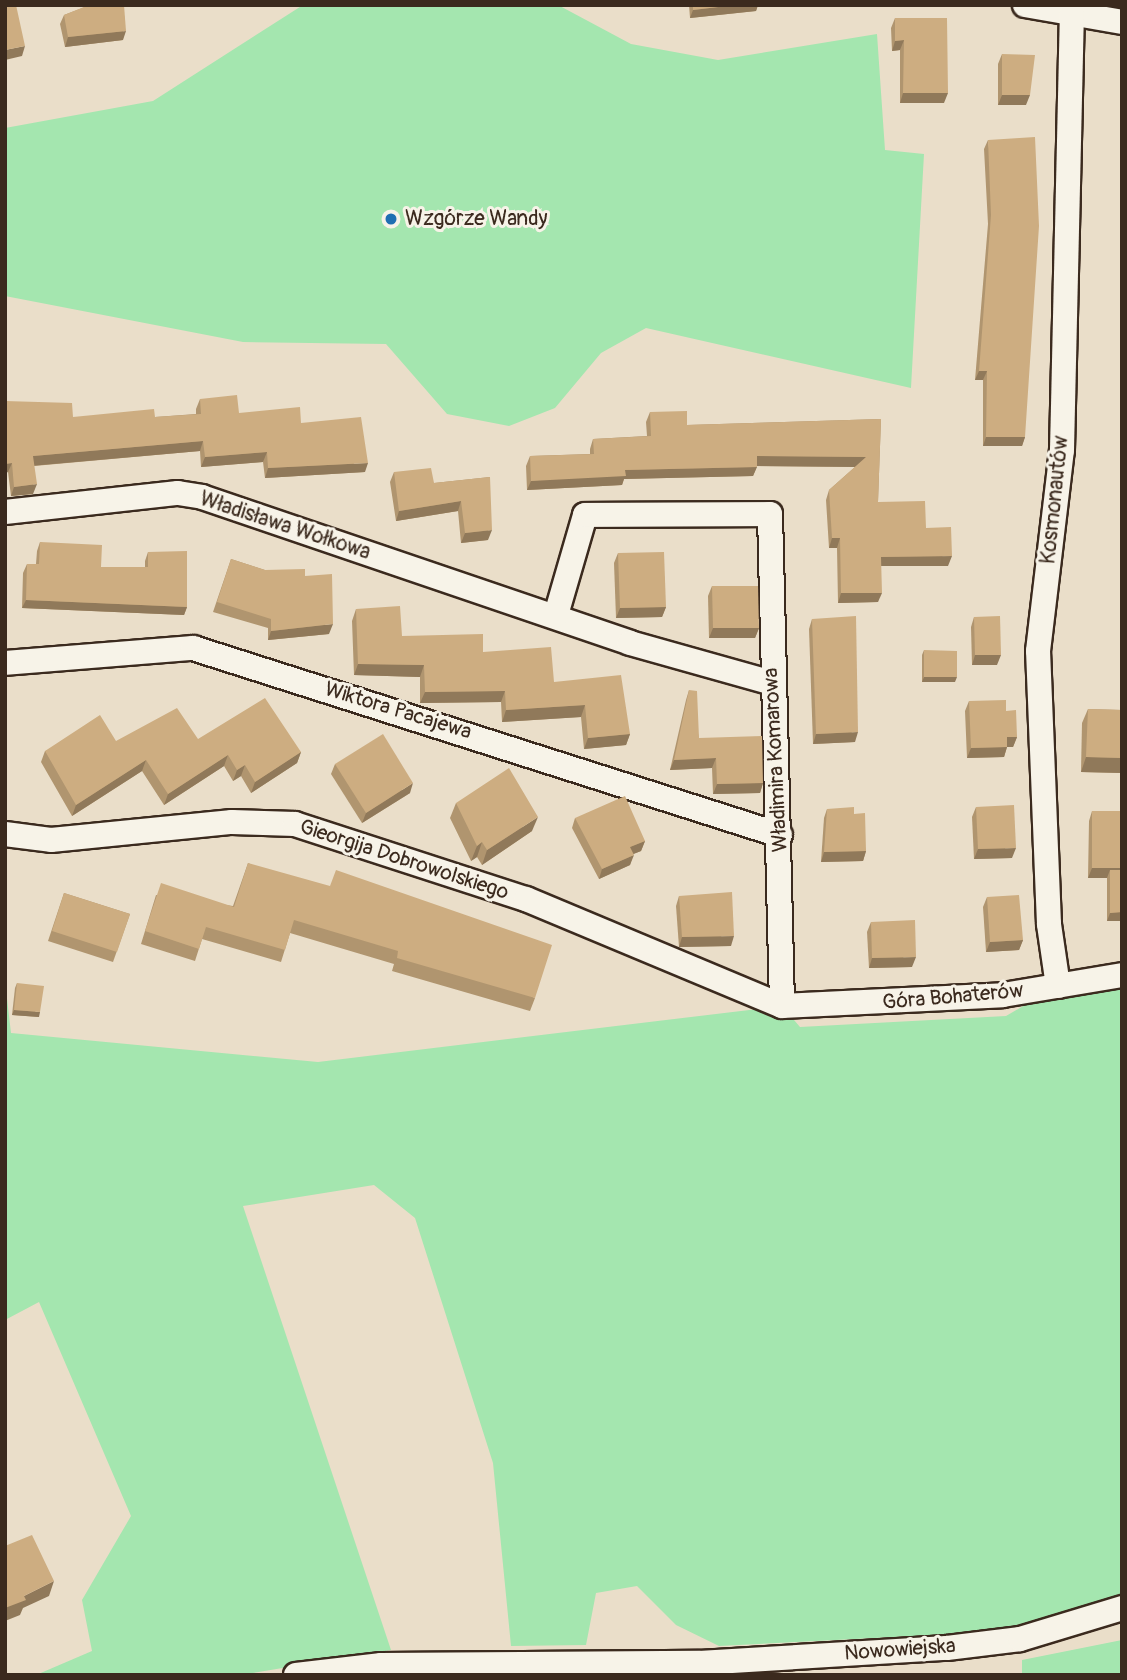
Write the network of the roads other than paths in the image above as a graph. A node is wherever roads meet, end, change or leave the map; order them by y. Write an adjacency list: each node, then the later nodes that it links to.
1 (1025, 5): 2 (street)
2 (1072, 13): 3 (street); 11 (street, Kosmonautów)
3 (1122, 22)
4 (5, 512): 5 (street, Władisława Wołkowa)
5 (556, 615): 7 (street, Władisława Wołkowa); 7 (street, Władimira Komarowa)
6 (5, 663): 9 (street, Wiktora Pacajewa)
7 (772, 683): 9 (street, Władimira Komarowa)
8 (5, 834): 12 (street, Gieorgija Dobrowolskiego)
9 (780, 835): 12 (street, Władimira Komarowa)
10 (1122, 975): 11 (street, Góra Bohaterów)
11 (1058, 986): 12 (street, Góra Bohaterów)
12 (782, 1006)
13 (1122, 1608): 14 (street, Nowowiejska)
14 (296, 1675)

